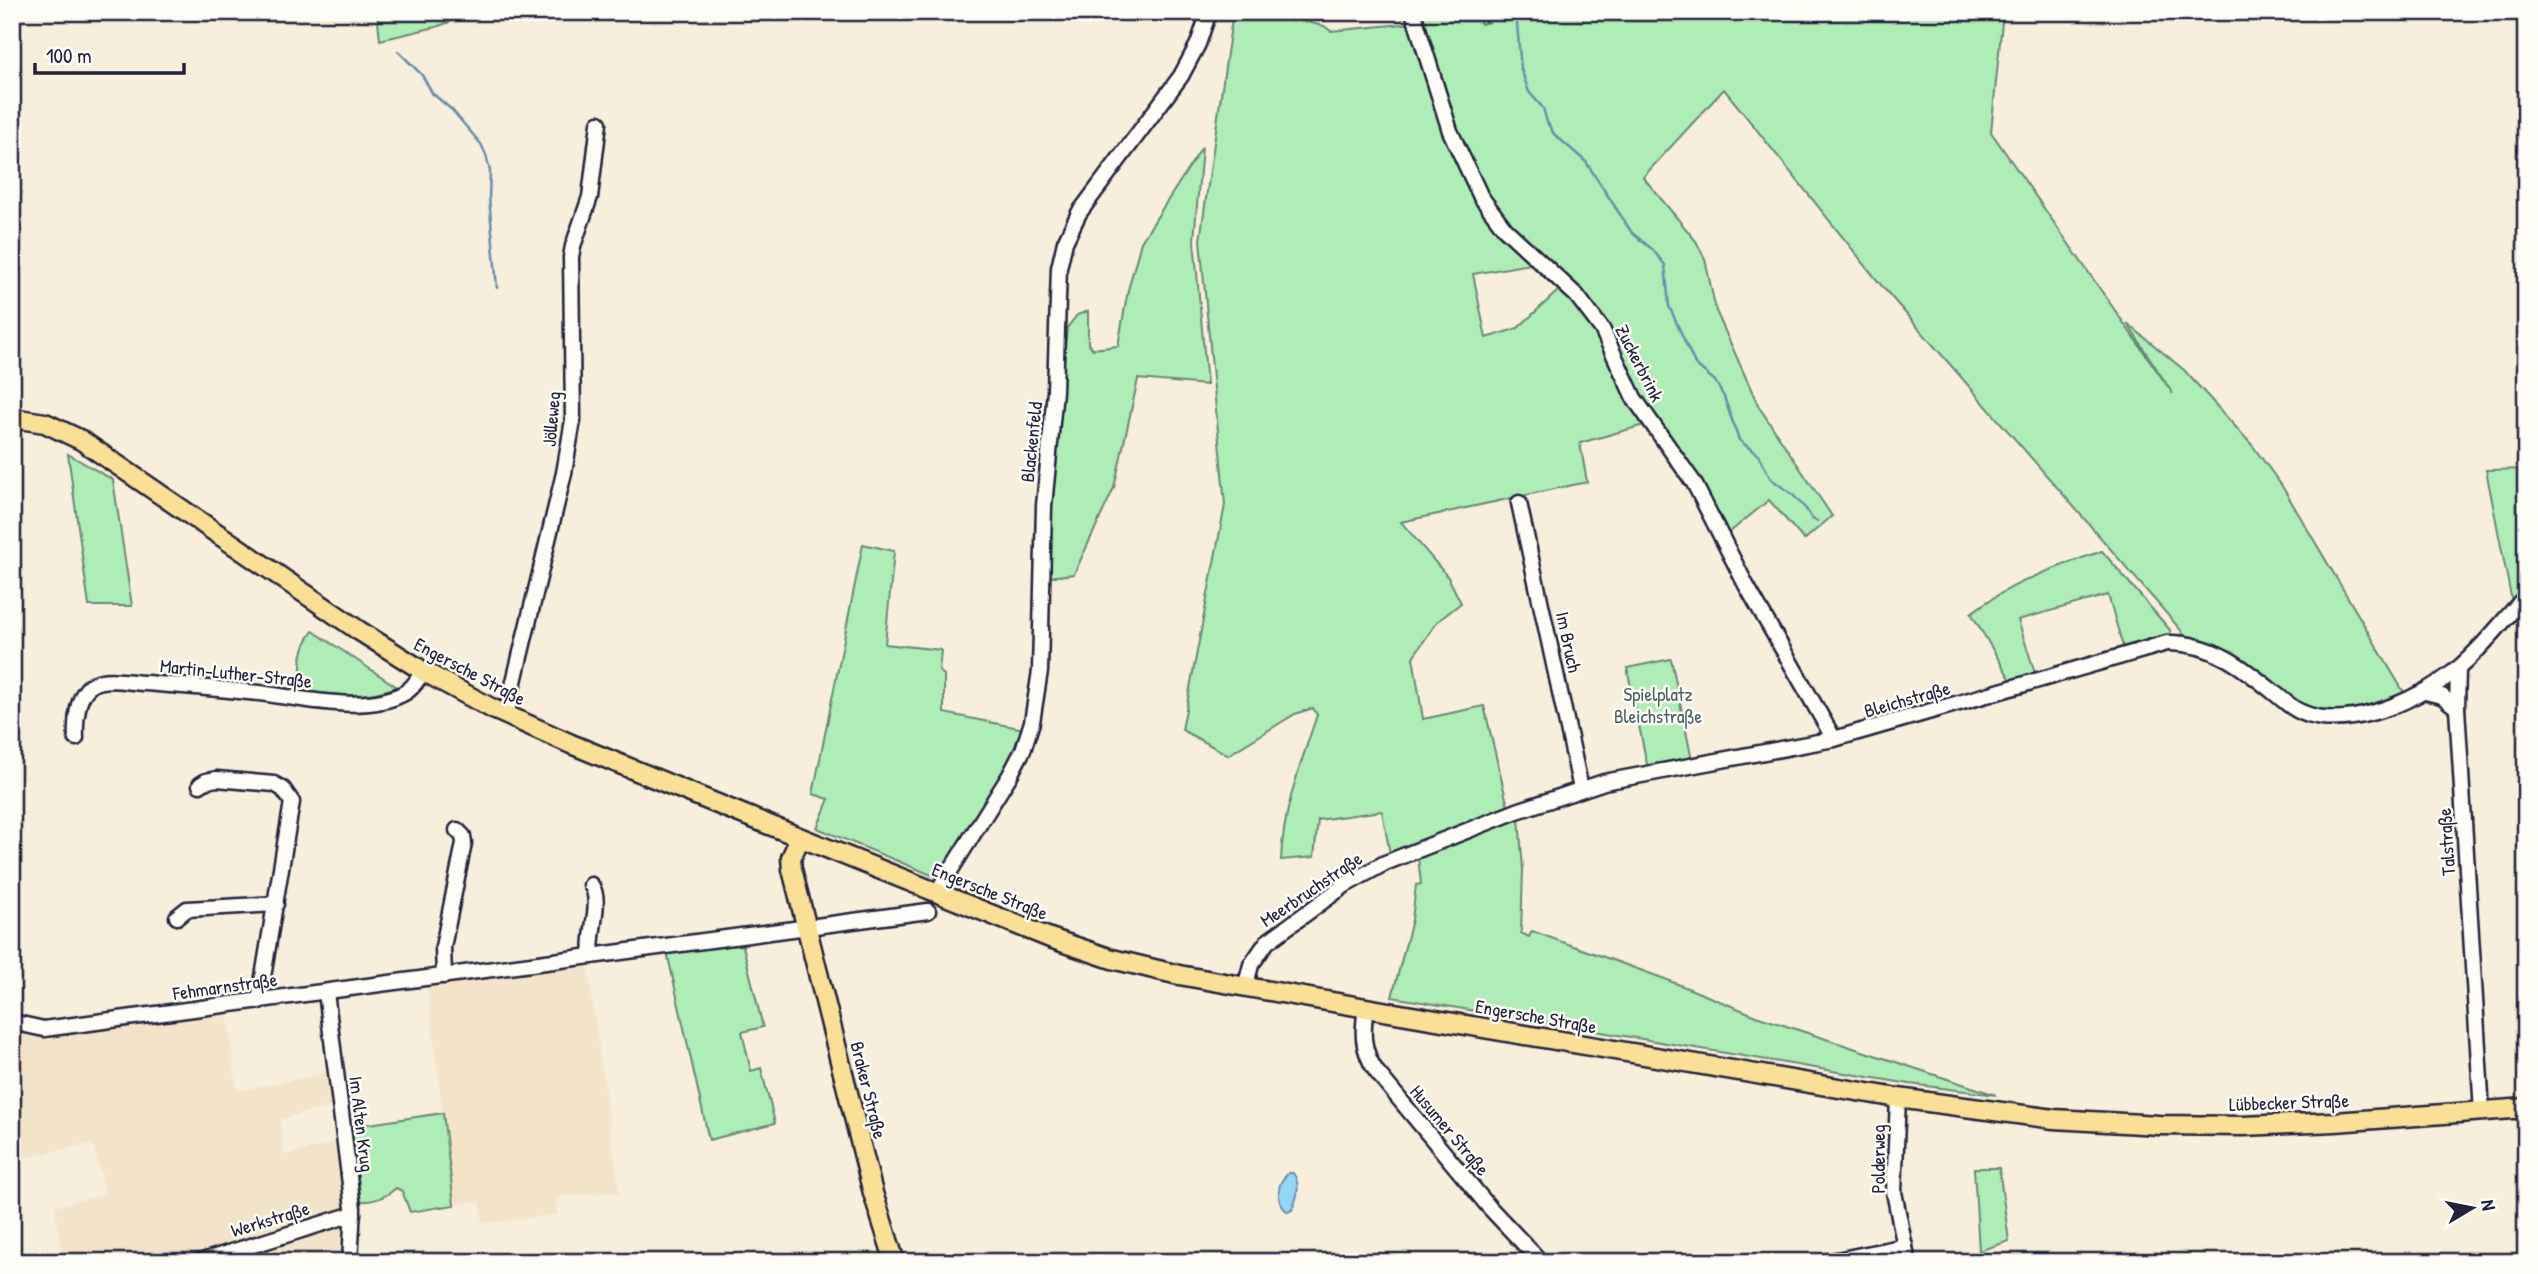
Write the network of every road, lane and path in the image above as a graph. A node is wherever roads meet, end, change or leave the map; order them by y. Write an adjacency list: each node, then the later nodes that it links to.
1 (1209, 12): 20 (street, Blackenfeld)
2 (1413, 12): 13 (street, Zuckerbrink)
3 (599, 122): 11 (street, Jölleweg)
4 (12, 418): 8 (main road, Engersche Straße)
5 (1519, 503): 15 (street, Im Bruch)
6 (2526, 596): 7 (street)
7 (2458, 669): 9 (street, Bleichstraße); 10 (street, Talstraße)
8 (424, 671): 11 (main road, Engersche Straße); 12 (street, Martin-Luther-Straße)
9 (2425, 692): 10 (street); 13 (street, Bleichstraße)
10 (2457, 708): 34 (street, Talstraße)
11 (506, 715): 17 (main road, Engersche Straße)
12 (76, 738)
13 (1834, 739): 15 (street, Bleichstraße)
14 (200, 785): 21 (street)
15 (1581, 789): 18 (street, Bleichstraße)
16 (457, 830): 26 (street)
17 (800, 838): 20 (main road, Engersche Straße); 24 (main road, Braker Straße)
18 (1385, 863): 27 (street, Meerbruchstraße)
19 (591, 885): 25 (street)
20 (937, 892): 27 (main road, Engersche Straße)
21 (276, 904): 23 (street); 29 (street)
22 (928, 911): 24 (street)
23 (177, 917)
24 (807, 926): 25 (street, Fehmarnstraße); 40 (main road, Braker Straße)
25 (592, 956): 26 (street, Fehmarnstraße)
26 (443, 976): 28 (street, Fehmarnstraße)
27 (1245, 988): 30 (main road, Engersche Straße)
28 (326, 992): 29 (street, Fehmarnstraße); 36 (street, Im Alten Krug)
29 (259, 1002): 31 (street, Fehmarnstraße)
30 (1366, 1008): 32 (main road, Engersche Straße); 41 (street, Husumer Straße)
31 (12, 1022)
32 (1898, 1098): 35 (main road, Engersche Straße); 37 (street, Polderweg)
33 (2526, 1108): 34 (main road, Lübbecker Straße)
34 (2483, 1112): 35 (main road, Lübbecker Straße)
35 (2054, 1119)
36 (353, 1214): 38 (street, Werkstraße); 39 (street, Im Alten Krug)
37 (1905, 1246): 42 (street); 43 (street, Polderweg)
38 (199, 1262)
39 (350, 1262)
40 (895, 1262)
41 (1540, 1262)
42 (1827, 1262)
43 (1908, 1262)

